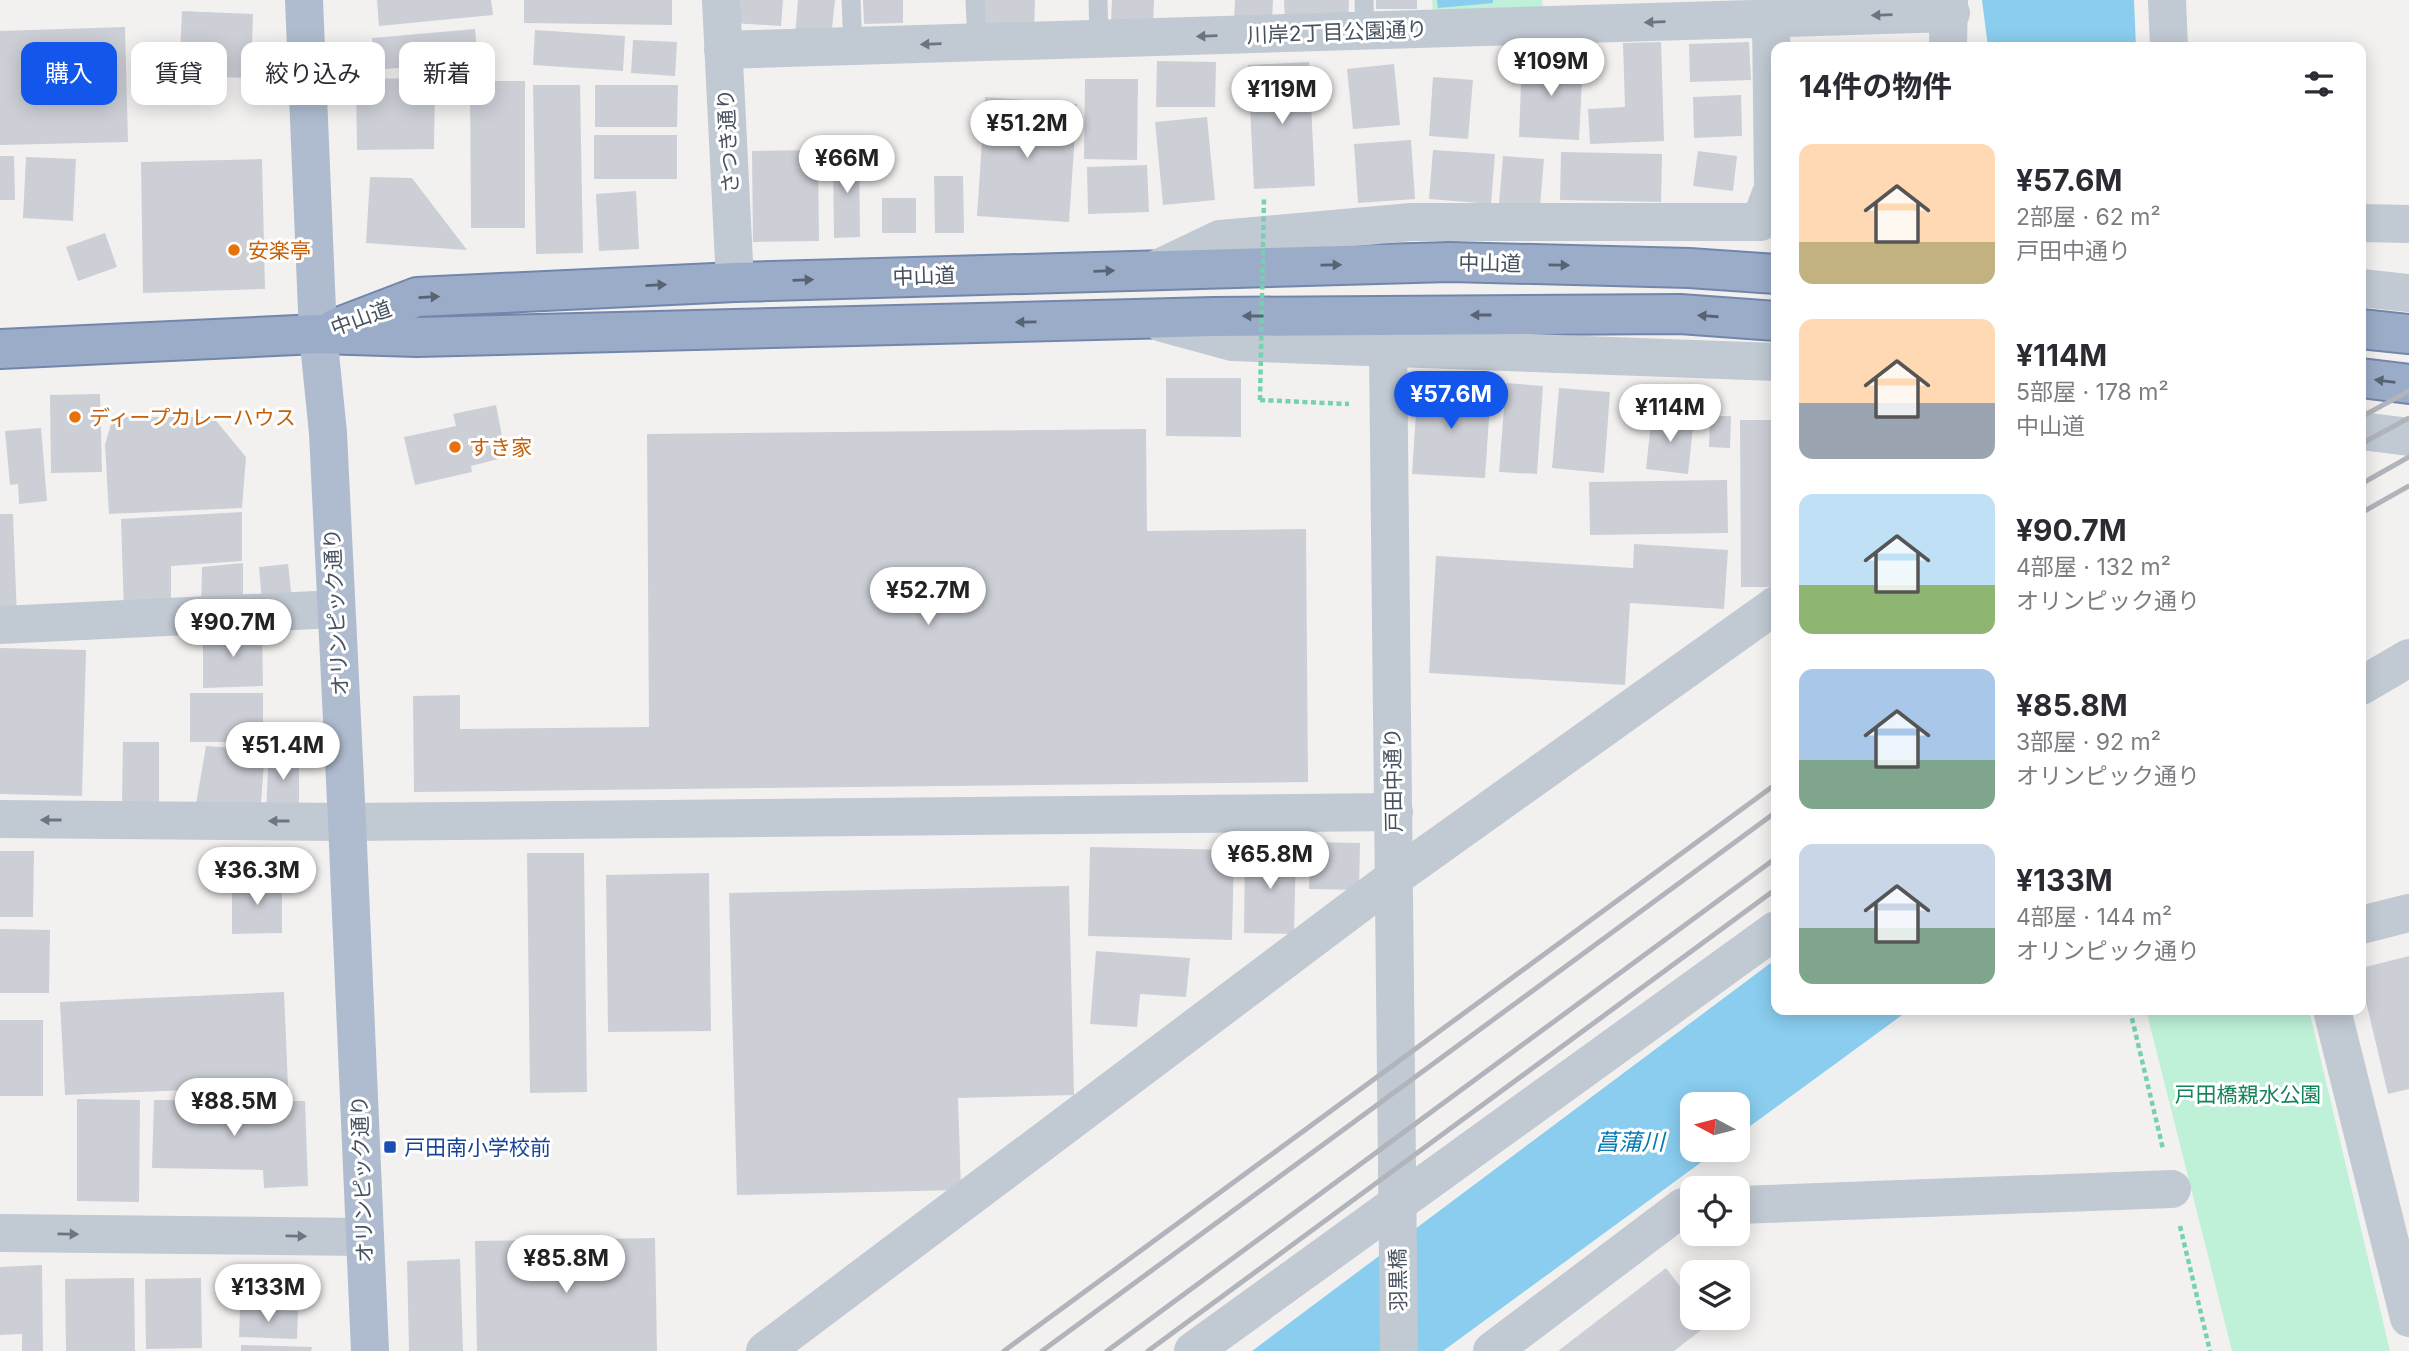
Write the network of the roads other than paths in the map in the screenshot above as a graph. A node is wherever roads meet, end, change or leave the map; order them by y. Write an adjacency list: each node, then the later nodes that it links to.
1 (304, 0): 27 (main road, オリンピック通り)
2 (720, 0): 15 (street, さつき通り)
3 (851, 0): 14 (lane)
4 (975, 0): 13 (lane)
5 (1098, 0): 10 (lane)
6 (2167, 0): 12 (street)
7 (1364, 15): 8 (street, 川岸2丁目公園通り, one-way to 7); 10 (street, 川岸2丁目公園通り, one-way to 10)
8 (1771, 18): 9 (street, 川岸2丁目公園通り, one-way to 8); 11 (street)
9 (1949, 20)
10 (1099, 39): 13 (street, 川岸2丁目公園通り)
11 (1771, 42)
12 (2169, 42)
13 (977, 43): 14 (street, 川岸2丁目公園通り, one-way to 14)
14 (853, 47): 15 (street, 川岸2丁目公園通り)
15 (723, 50): 21 (street, さつき通り)
16 (1770, 212): 19 (street)
17 (2366, 223): 18 (street)
18 (2409, 224)
19 (1157, 269): 20 (highway, 中山道, one-way to 20); 21 (highway, 中山道, one-way to 19)
20 (1771, 274)
21 (735, 282): 27 (highway, 中山道, one-way to 21)
22 (2366, 289): 23 (street)
23 (2409, 293)
24 (1145, 319): 25 (highway, 中山道, one-way to 24); 27 (highway, 中山道, one-way to 27); 30 (street)
25 (1771, 321)
26 (2366, 330): 28 (highway)
27 (318, 334): 29 (highway); 36 (main road, オリンピック通り)
28 (2409, 334)
29 (0, 349)
30 (1388, 350): 31 (street); 41 (street, 戸田中通り)
31 (1771, 362)
32 (2366, 378): 33 (highway, one-way to 32)
33 (2409, 384)
34 (2366, 431): 35 (street)
35 (2409, 437)
36 (336, 609): 38 (street); 43 (main road, オリンピック通り)
37 (1771, 609): 44 (street)
38 (0, 625)
39 (2409, 658): 40 (street)
40 (2366, 682)
41 (1394, 812): 43 (street); 44 (street, 戸田中通り)
42 (0, 819): 43 (street, one-way to 42)
43 (347, 822): 54 (main road, オリンピック通り)
44 (1395, 877): 51 (street, 戸田中通り); 57 (street)
45 (2409, 913): 46 (street)
46 (2366, 924)
47 (1771, 934): 51 (street)
48 (2333, 1015): 55 (street)
49 (2172, 1189): 50 (street)
50 (1750, 1205)
51 (1396, 1207): 58 (street); 59 (street, 羽黒橋)
52 (1680, 1209): 60 (street)
53 (0, 1233): 54 (street, one-way to 54)
54 (364, 1237): 56 (main road, オリンピック通り)
55 (2409, 1318)
56 (370, 1351)
57 (765, 1351)
58 (1192, 1351)
59 (1399, 1351)
60 (1492, 1351)

